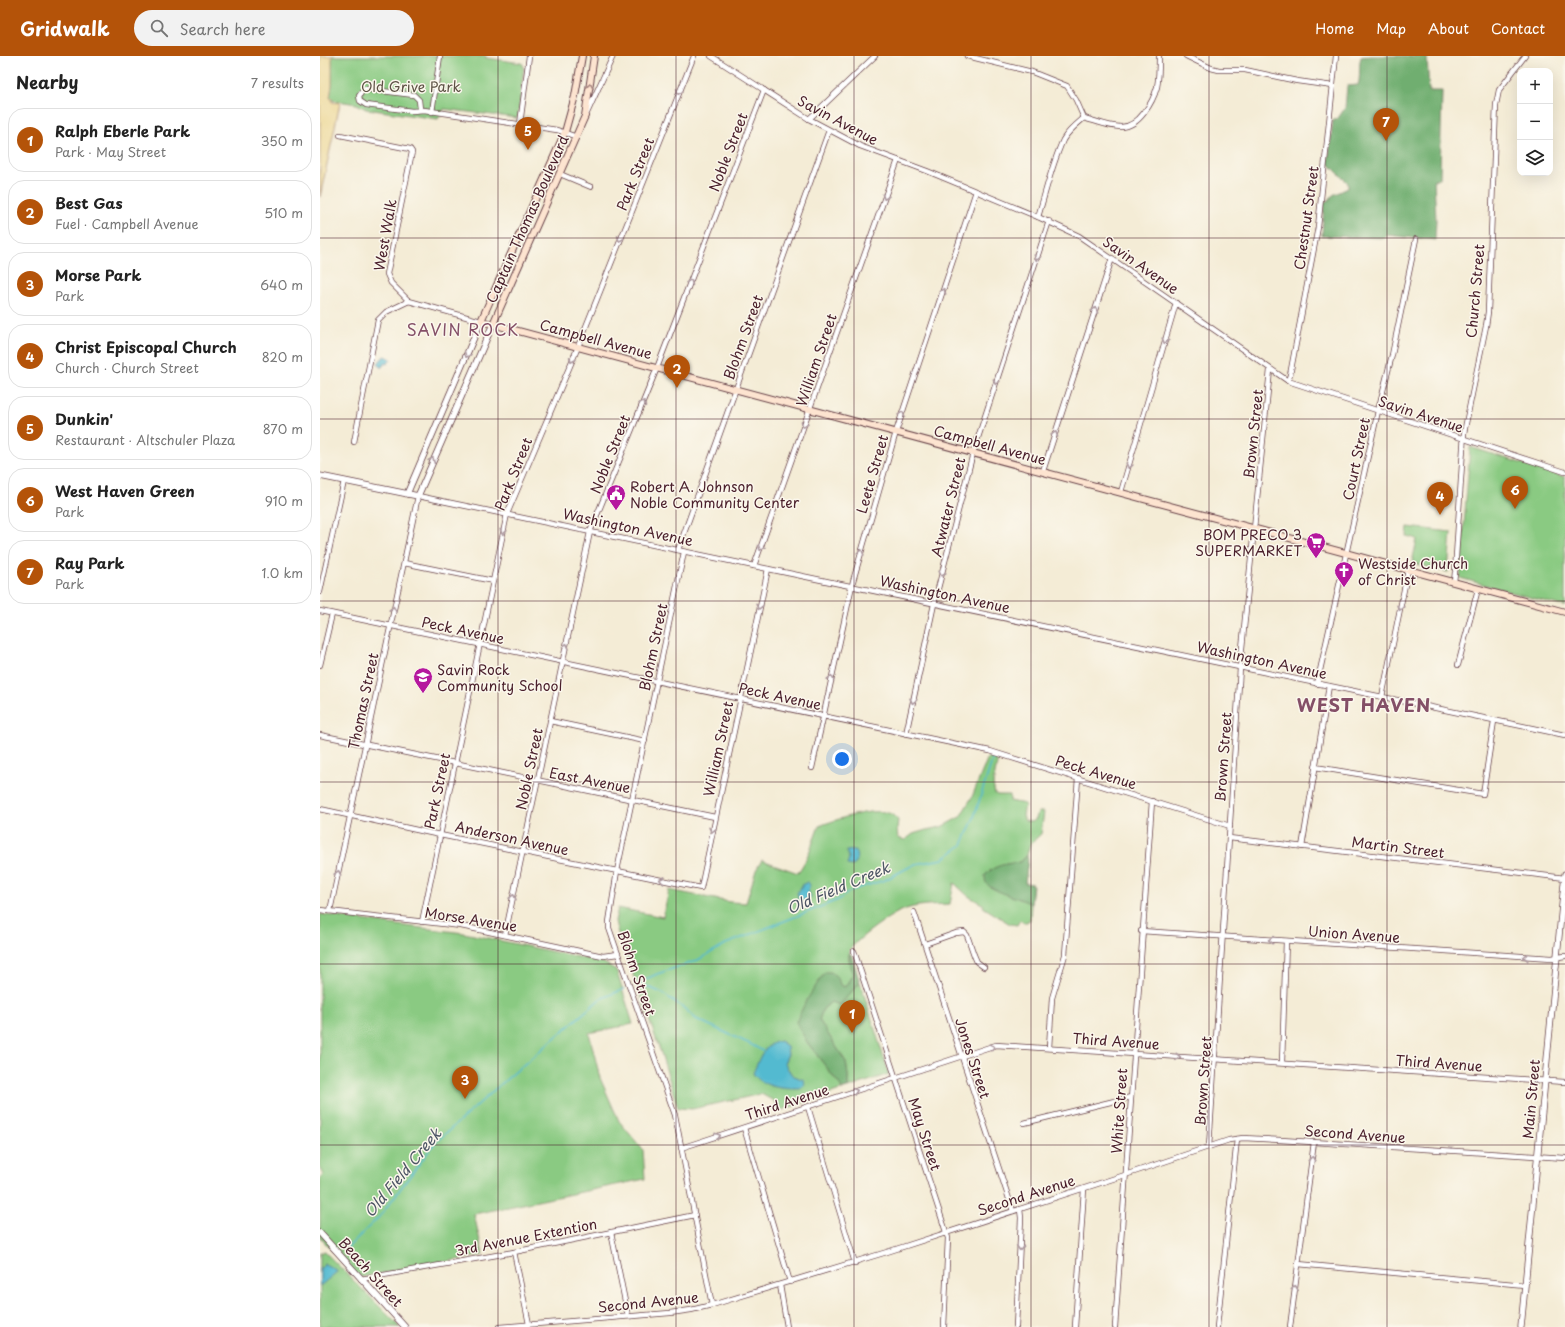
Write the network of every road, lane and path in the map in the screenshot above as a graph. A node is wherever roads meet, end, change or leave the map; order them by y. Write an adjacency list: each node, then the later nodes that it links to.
1 (440, 56): 17 (street)
2 (529, 56): 21 (street)
3 (582, 56): 23 (main road, Captain Thomas Boulevard)
4 (594, 56): 18 (main road, Captain Thomas Boulevard, one-way to 4)
5 (613, 56): 18 (street)
6 (694, 56): 38 (street, Park Street, one-way to 38)
7 (711, 56): 15 (street, Savin Avenue)
8 (875, 56): 19 (street)
9 (967, 56): 20 (street)
10 (1159, 56): 20 (street)
11 (1186, 56): 14 (street)
12 (1336, 56): 14 (street, Chestnut Street)
13 (1525, 56): 46 (street, Church Street)
14 (1333, 86): 41 (street, Chestnut Street)
15 (764, 90): 19 (street, Savin Avenue); 39 (street, Noble Street, one-way to 15)
16 (420, 110): 16 (street); 17 (street)
17 (432, 112): 21 (street)
18 (585, 116): 25 (main road, Captain Thomas Boulevard)
19 (809, 118): 22 (street, Savin Avenue)
20 (1084, 118): 30 (street)
21 (520, 124): 23 (street)
22 (829, 130): 26 (street, Savin Avenue); 42 (street, Blohm Street)
23 (565, 132): 25 (street); 36 (main road, Captain Thomas Boulevard)
24 (340, 135): 34 (street, West Walk)
25 (577, 137): 27 (main road, Captain Thomas Boulevard)
26 (898, 160): 29 (street, Savin Avenue); 43 (street, William Street, one-way to 43)
27 (560, 174): 28 (street); 37 (main road, Captain Thomas Boulevard)
28 (591, 187)
29 (976, 191): 30 (street, Savin Avenue); 45 (street, Leete Street, one-way to 29)
30 (1038, 217): 31 (street, Savin Avenue)
31 (1049, 221): 33 (street, Savin Avenue); 48 (street, Atwater Street, one-way to 48)
32 (1416, 239): 44 (street, Court Street)
33 (1112, 258): 35 (street, Savin Avenue); 49 (street, one-way to 33)
34 (409, 301): 36 (street, Campbell Avenue); 47 (street)
35 (1176, 303): 40 (street, Savin Avenue); 53 (street, one-way to 53)
36 (481, 321): 37 (main road, Campbell Avenue); 54 (street, Captain Thomas Boulevard, one-way to 54)
37 (493, 324): 38 (main road, Campbell Avenue); 55 (street, Captain Thomas Boulevard, one-way to 37)
38 (577, 347): 39 (main road, Campbell Avenue); 56 (street, Park Street, one-way to 56)
39 (657, 368): 42 (main road, Campbell Avenue); 58 (street, Noble Street, one-way to 39)
40 (1270, 370): 41 (street, Savin Avenue); 57 (street, Brown Street)
41 (1288, 381): 44 (street, Savin Avenue)
42 (736, 389): 43 (main road, Campbell Avenue); 59 (street, Blohm Street)
43 (810, 410): 45 (main road, Campbell Avenue); 63 (street, William Street, one-way to 63)
44 (1378, 411): 46 (street, Savin Avenue); 61 (street, Court Street)
45 (896, 432): 48 (main road, Campbell Avenue); 68 (street, Leete Street, one-way to 45)
46 (1464, 440): 50 (street, Savin Avenue); 67 (street, Church Street)
47 (354, 442)
48 (973, 453): 49 (main road, Campbell Avenue); 71 (street, Atwater Street, one-way to 71)
49 (1043, 471): 53 (main road, Campbell Avenue)
50 (1565, 472)
51 (320, 476): 52 (street, Washington Avenue)
52 (344, 481): 54 (street, Washington Avenue); 70 (street)
53 (1121, 492): 57 (main road, Campbell Avenue)
54 (407, 494): 55 (street, Washington Avenue)
55 (418, 496): 56 (street, Washington Avenue); 62 (street, Thomas Street)
56 (507, 514): 58 (street, Washington Avenue); 66 (street, Park Street, one-way to 66)
57 (1254, 529): 61 (main road, Campbell Avenue); 80 (street, Brown Street)
58 (590, 532): 59 (street, Washington Avenue); 77 (street, Noble Street, one-way to 58)
59 (678, 550): 60 (street, Washington Avenue)
60 (684, 552): 63 (street, Washington Avenue); 81 (street, Blohm Street)
61 (1347, 554): 65 (main road, Campbell Avenue); 82 (street, Court Street)
62 (404, 563): 66 (street); 75 (street, Thomas Street, one-way to 62)
63 (754, 566): 64 (street, Washington Avenue)
64 (768, 569): 68 (street, Washington Avenue); 85 (street, William Street, one-way to 85)
65 (1408, 570): 67 (main road, Campbell Avenue); 84 (street, one-way to 84)
66 (493, 581): 76 (street, Park Street)
67 (1454, 582): 69 (main road, Campbell Avenue)
68 (851, 586): 71 (street, Washington Avenue); 86 (street, Leete Street, one-way to 68)
69 (1478, 589): 73 (main road, Campbell Avenue); 79 (street)
70 (320, 592)
71 (934, 604): 80 (street, Washington Avenue); 89 (street, Atwater Street, one-way to 89)
72 (320, 611): 74 (street, Peck Avenue)
73 (1565, 612)
74 (332, 614): 75 (street, Peck Avenue); 78 (street)
75 (390, 626): 76 (street, Peck Avenue); 93 (street, Thomas Street)
76 (480, 646): 77 (street, Peck Avenue); 94 (street, Park Street)
77 (563, 662): 81 (street, Peck Avenue); 87 (street, Noble Street)
78 (320, 665)
79 (1458, 665)
80 (1240, 668): 82 (street, Washington Avenue); 104 (street, Brown Street)
81 (657, 682): 85 (street, Peck Avenue); 92 (street, Blohm Street)
82 (1317, 684): 83 (street, Washington Avenue)
83 (1329, 686): 84 (street, Washington Avenue); 95 (street)
84 (1382, 697): 88 (street, Washington Avenue)
85 (740, 699): 86 (street, Peck Avenue); 103 (street, William Street)
86 (822, 716): 89 (street, Peck Avenue); 96 (street, Leete Street)
87 (550, 721): 92 (street); 98 (street, Noble Street)
88 (1494, 721): 91 (street, Washington Avenue); 95 (street)
89 (906, 734): 97 (street, Peck Avenue)
90 (320, 735): 93 (street, East Avenue)
91 (1565, 735)
92 (645, 741): 99 (street, Blohm Street)
93 (365, 744): 94 (street, East Avenue); 102 (street, Thomas Street)
94 (455, 763): 98 (street, East Avenue); 105 (street, Park Street)
95 (1315, 767): 107 (street)
96 (812, 768)
97 (1078, 778): 100 (street, Peck Avenue); 127 (street)
98 (538, 781): 99 (street, East Avenue); 108 (street, Noble Street)
99 (633, 799): 103 (street, East Avenue); 109 (street, Blohm Street)
100 (1152, 801): 104 (street, Peck Avenue); 117 (street, White Street)
101 (320, 809): 102 (street, Anderson Avenue)
102 (350, 815): 105 (street, Anderson Avenue); 114 (street, Thomas Street, one-way to 102)
103 (715, 817): 112 (street, William Street, one-way to 112)
104 (1230, 826): 106 (street, Brown Street)
105 (440, 835): 108 (street, Anderson Avenue); 116 (street, Park Street)
106 (1229, 838): 107 (street, Martin Street); 119 (street, Brown Street)
107 (1302, 847): 111 (street, Martin Street)
108 (523, 851): 109 (street, Anderson Avenue); 118 (street, Noble Street, one-way to 108)
109 (617, 871): 112 (street, Anderson Avenue, one-way to 109); 123 (street, Blohm Street)
110 (1565, 874): 111 (street, Main Street)
111 (1564, 878): 125 (street, Main Street)
112 (701, 888)
113 (320, 910): 114 (street, Morse Avenue)
114 (330, 911): 116 (street, Morse Avenue)
115 (914, 912): 121 (street, Jones Street)
116 (422, 922): 118 (street, Morse Avenue)
117 (1141, 931): 119 (street, Union Avenue); 128 (street, White Street)
118 (505, 935): 123 (street, Morse Avenue)
119 (1223, 937): 120 (street, Union Avenue, one-way to 119); 130 (street, Brown Street)
120 (1286, 941): 125 (street, Union Avenue, one-way to 120); 131 (street)
121 (925, 944): 126 (street); 129 (street, Jones Street)
122 (854, 951): 132 (street, May Street)
123 (618, 954): 142 (street, Blohm Street)
124 (1565, 956): 125 (street, Union Avenue)
125 (1558, 957): 133 (street, Main Street)
126 (984, 967)
127 (1049, 1048): 128 (street, Third Avenue); 129 (street, Third Avenue, one-way to 127)
128 (1134, 1054): 130 (street, Third Avenue, one-way to 130); 135 (street, White Street)
129 (961, 1056): 132 (street, Third Avenue); 148 (street, Jones Street)
130 (1215, 1059): 131 (street, Third Avenue); 141 (street, Brown Street)
131 (1282, 1063): 133 (street, Third Avenue)
132 (895, 1078): 136 (street, Third Avenue, one-way to 132); 152 (street, May Street)
133 (1545, 1081): 134 (street, Third Avenue); 143 (street, Main Street)
134 (1565, 1082)
135 (1131, 1097): 137 (street); 145 (street, White Street)
136 (808, 1107): 138 (street, Third Avenue); 154 (street)
137 (1024, 1123)
138 (744, 1128): 142 (street, Third Avenue, one-way to 138); 157 (street)
139 (1237, 1139): 140 (street, Second Avenue); 141 (street, Second Avenue); 170 (street)
140 (1314, 1142): 143 (street, Second Avenue); 155 (street, one-way to 140)
141 (1209, 1147): 145 (street, Second Avenue)
142 (681, 1148): 149 (street, Blohm Street)
143 (1538, 1156): 144 (street, Second Avenue); 159 (street, Main Street)
144 (1565, 1158)
145 (1126, 1175): 146 (street, Second Avenue); 169 (street, White Street)
146 (1084, 1189): 147 (street, Second Avenue); 168 (street)
147 (1020, 1209): 148 (street, Second Avenue); 167 (street, one-way to 167)
148 (1013, 1212): 152 (street, Second Avenue)
149 (694, 1216): 150 (street, 3rd Avenue Extention); 160 (street, Blohm Street)
150 (611, 1232): 153 (street, 3rd Avenue Extention); 161 (street)
151 (320, 1233): 156 (street, Beach Street)
152 (946, 1233): 154 (street, Second Avenue); 166 (street, May Street)
153 (514, 1252): 156 (street, 3rd Avenue Extention); 162 (street)
154 (855, 1263): 157 (street, Second Avenue)
155 (1298, 1264): 159 (street); 171 (street, one-way to 155)
156 (361, 1279): 163 (street, Beach Street)
157 (790, 1282): 158 (street, Second Avenue)
158 (780, 1285): 160 (street, Second Avenue); 165 (street)
159 (1525, 1285): 172 (street, Main Street)
160 (712, 1305): 161 (street, Second Avenue)
161 (628, 1316): 162 (street, Second Avenue)
162 (529, 1324): 164 (street, Second Avenue)
163 (405, 1327)
164 (499, 1327)
165 (787, 1327)
166 (944, 1327)
167 (1016, 1327)
168 (1074, 1327)
169 (1115, 1327)
170 (1217, 1327)
171 (1290, 1327)
172 (1521, 1327)

